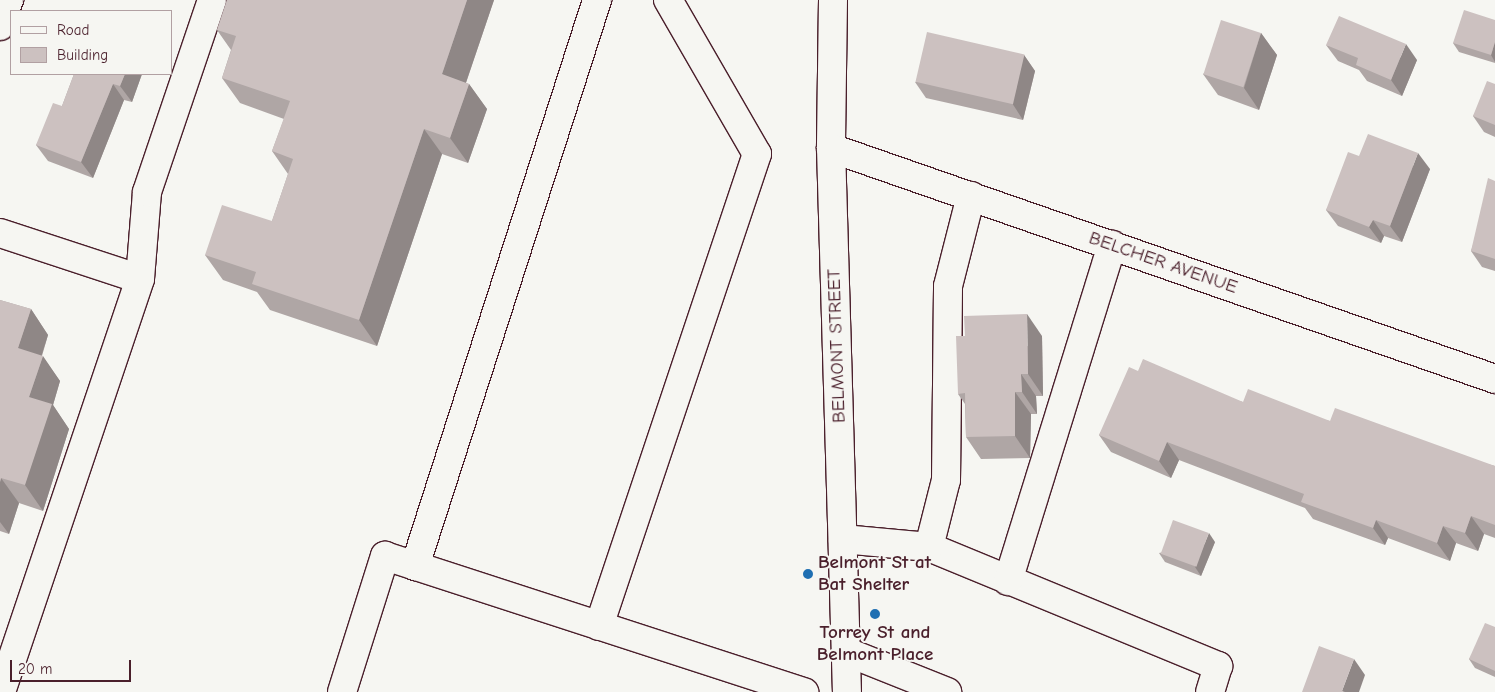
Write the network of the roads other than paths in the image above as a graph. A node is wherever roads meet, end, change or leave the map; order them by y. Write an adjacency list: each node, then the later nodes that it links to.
1 (9, 0): 6 (street)
2 (212, 0): 11 (street)
3 (597, 0): 15 (street)
4 (668, 0): 17 (street)
5 (833, 0): 7 (street, BELMONT STREET)
6 (0, 26)
7 (831, 148): 8 (street, BELCHER AVENUE); 13 (street, BELMONT STREET)
8 (971, 196): 10 (street, BELCHER AVENUE); 14 (street)
9 (0, 233): 11 (street)
10 (1112, 245): 12 (street, BELCHER AVENUE); 16 (street)
11 (140, 279): 18 (street)
12 (1495, 378)
13 (843, 539): 14 (street); 19 (street, BELMONT STREET)
14 (929, 547): 16 (street)
15 (415, 566): 17 (street); 21 (street)
16 (1008, 581): 25 (street)
17 (598, 626): 22 (street)
18 (7, 651): 20 (street)
19 (847, 652): 23 (street, BELMONT STREET); 24 (street)
20 (1, 692)
21 (342, 692)
22 (804, 692)
23 (847, 692)
24 (947, 692)
25 (1210, 692)

